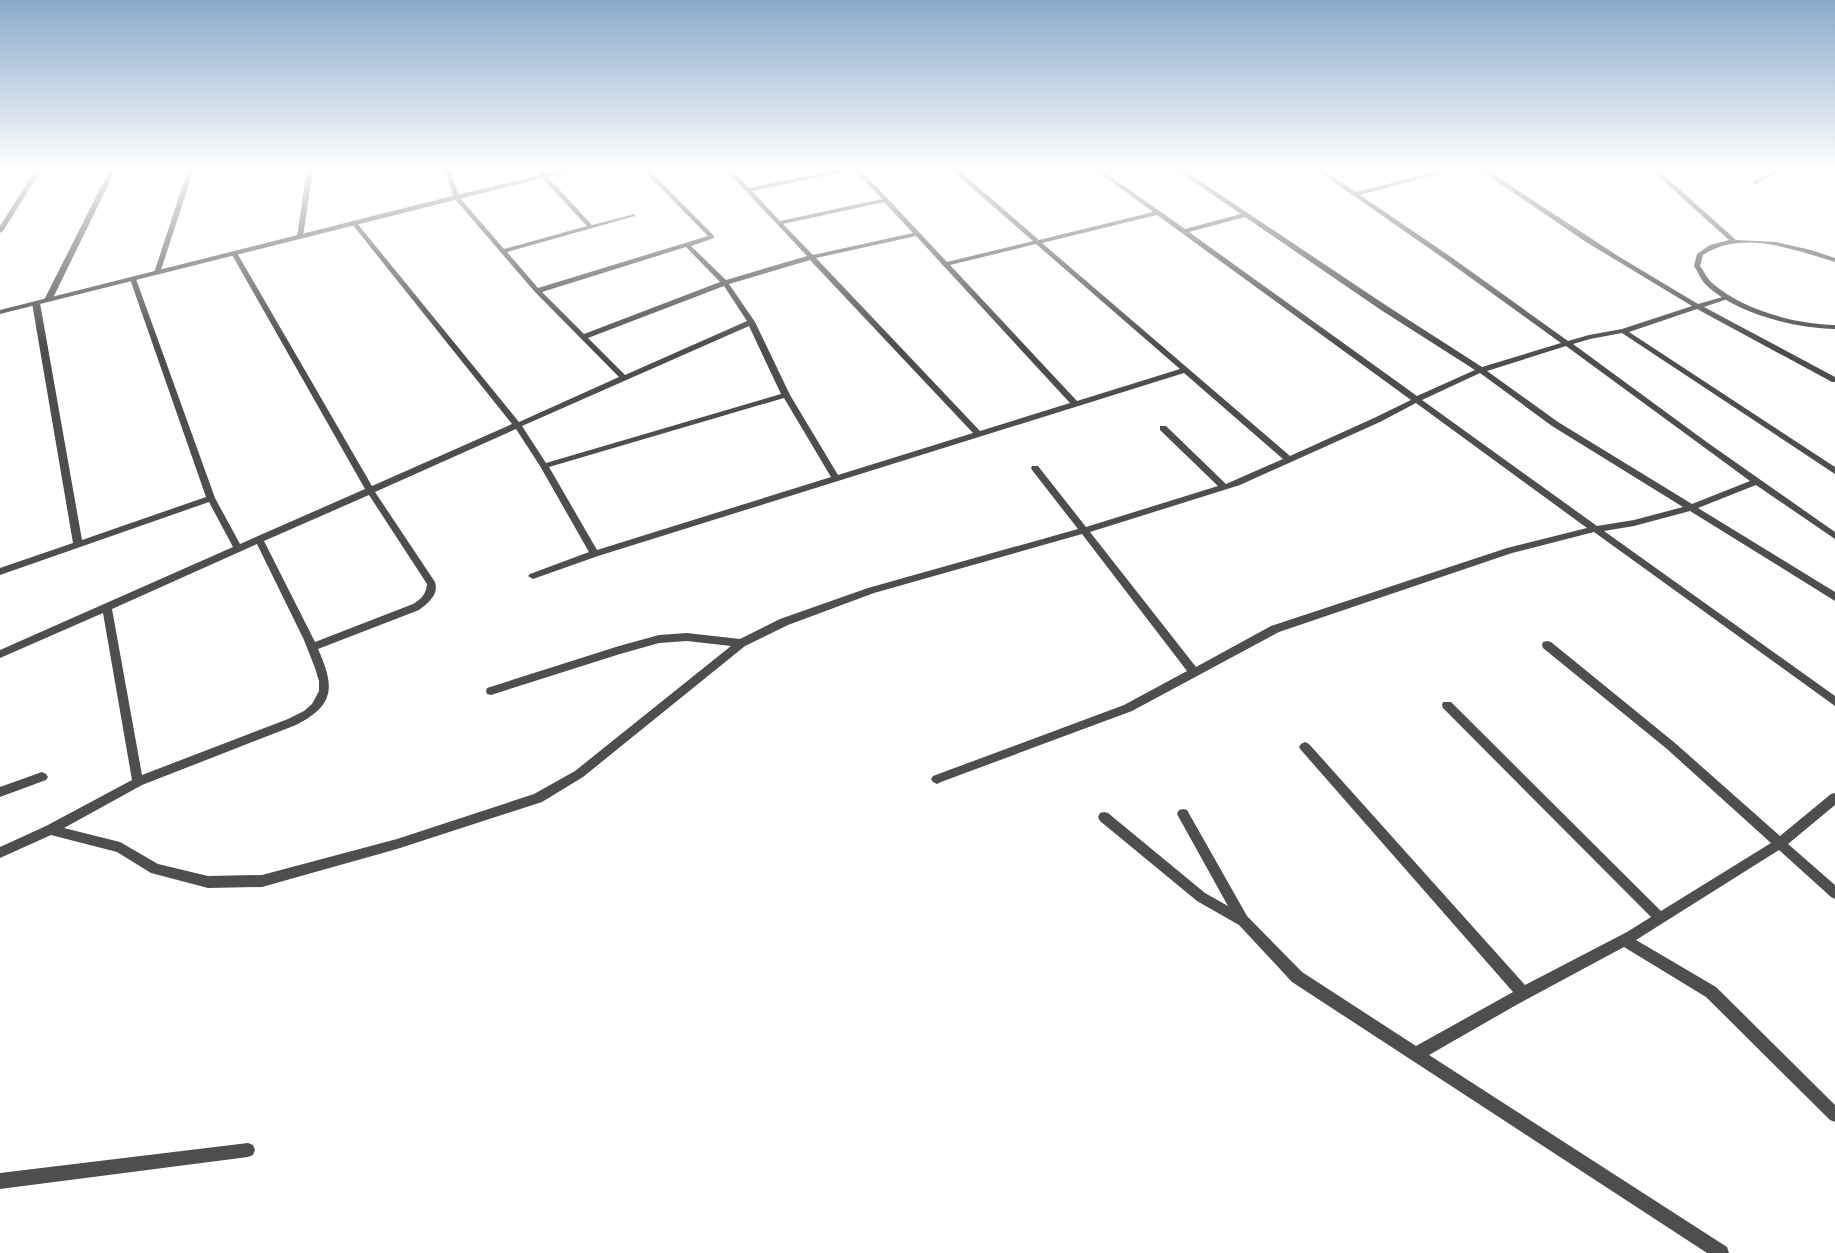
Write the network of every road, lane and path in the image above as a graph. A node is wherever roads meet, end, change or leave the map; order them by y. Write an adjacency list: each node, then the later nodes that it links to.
1 (84, 227): 35 (street)
2 (171, 227): 30 (street)
3 (301, 227): 21 (street)
4 (340, 227): 21 (street)
5 (357, 227): 51 (street)
6 (484, 227): 25 (street)
7 (585, 227): 25 (street)
8 (703, 227): 24 (street)
9 (783, 227): 27 (street)
10 (911, 227): 20 (street)
11 (1020, 227): 22 (street)
12 (1098, 227): 22 (street)
13 (1180, 227): 19 (street)
14 (1198, 227): 19 (street)
15 (1265, 227): 45 (street)
16 (1402, 227): 43 (street)
17 (1569, 227): 37 (street)
18 (1719, 227): 23 (street)
19 (1185, 231): 49 (street)
20 (917, 234): 27 (street); 29 (street)
21 (300, 237): 26 (street)
22 (1037, 242): 29 (street); 44 (street)
23 (1735, 242): 28 (street); 34 (street)
24 (687, 245): 32 (street); 33 (street)
25 (505, 251): 33 (street)
26 (234, 254): 30 (street); 61 (street)
27 (811, 257): 32 (street); 53 (street)
28 (1835, 260)
29 (945, 264): 50 (street)
30 (157, 273): 31 (street)
31 (133, 279): 35 (street); 62 (street)
32 (725, 283): 39 (street); 42 (street)
33 (537, 291): 42 (street)
34 (1728, 297): 37 (street); 40 (street)
35 (48, 300): 36 (street)
36 (36, 303): 38 (street); 68 (street)
37 (1698, 307): 41 (street); 47 (street)
38 (0, 312)
39 (751, 322): 46 (street); 48 (street)
40 (1834, 329)
41 (1623, 331): 43 (street); 57 (street)
42 (584, 337): 46 (street)
43 (1567, 345): 45 (street); 59 (street)
44 (1185, 370): 50 (street); 54 (street)
45 (1481, 370): 49 (street); 63 (street)
46 (624, 378): 51 (street)
47 (1835, 380)
48 (786, 395): 55 (street); 58 (street)
49 (1416, 400): 54 (street); 64 (street)
50 (1075, 404): 53 (street)
51 (517, 425): 55 (street); 61 (street)
52 (1163, 428): 60 (street)
53 (978, 434): 58 (street)
54 (1290, 460): 60 (street)
55 (544, 466): 70 (street)
56 (1035, 468): 65 (street)
57 (1835, 471)
58 (836, 479): 70 (street)
59 (1755, 482): 63 (street); 66 (street)
60 (1224, 487): 65 (street)
61 (370, 490): 67 (street); 77 (street)
62 (211, 498): 68 (street); 69 (street)
63 (1691, 508): 64 (street); 73 (street)
64 (1595, 529): 79 (street); 81 (street)
65 (1085, 530): 75 (street); 79 (street)
66 (1835, 536)
67 (259, 539): 69 (street); 77 (street)
68 (78, 544): 71 (street)
69 (238, 548): 74 (street)
70 (595, 554): 72 (street)
71 (0, 572)
72 (533, 576)
73 (1835, 597)
74 (107, 606): 78 (street); 86 (street)
75 (741, 642): 80 (street); 91 (street)
76 (1547, 645): 92 (street)
77 (312, 648): 86 (street)
78 (0, 654)
79 (1194, 672): 85 (street)
80 (491, 691)
81 (1835, 702)
82 (1447, 705): 95 (street)
83 (1305, 747): 98 (street)
84 (42, 777): 87 (street)
85 (937, 779)
86 (138, 782): 91 (street)
87 (0, 792)
88 (1835, 798): 92 (street)
89 (1183, 814): 96 (street)
90 (1104, 817): 96 (street)
91 (50, 830): 93 (street)
92 (1779, 844): 94 (street); 95 (street)
93 (0, 853)
94 (1835, 893)
95 (1660, 918): 97 (street)
96 (1243, 920): 99 (street)
97 (1624, 940): 98 (street); 100 (street)
98 (1523, 993): 99 (street)
99 (1416, 1054): 103 (street)
100 (1835, 1115)
101 (248, 1150): 102 (street)
102 (0, 1181)
103 (1721, 1253)

